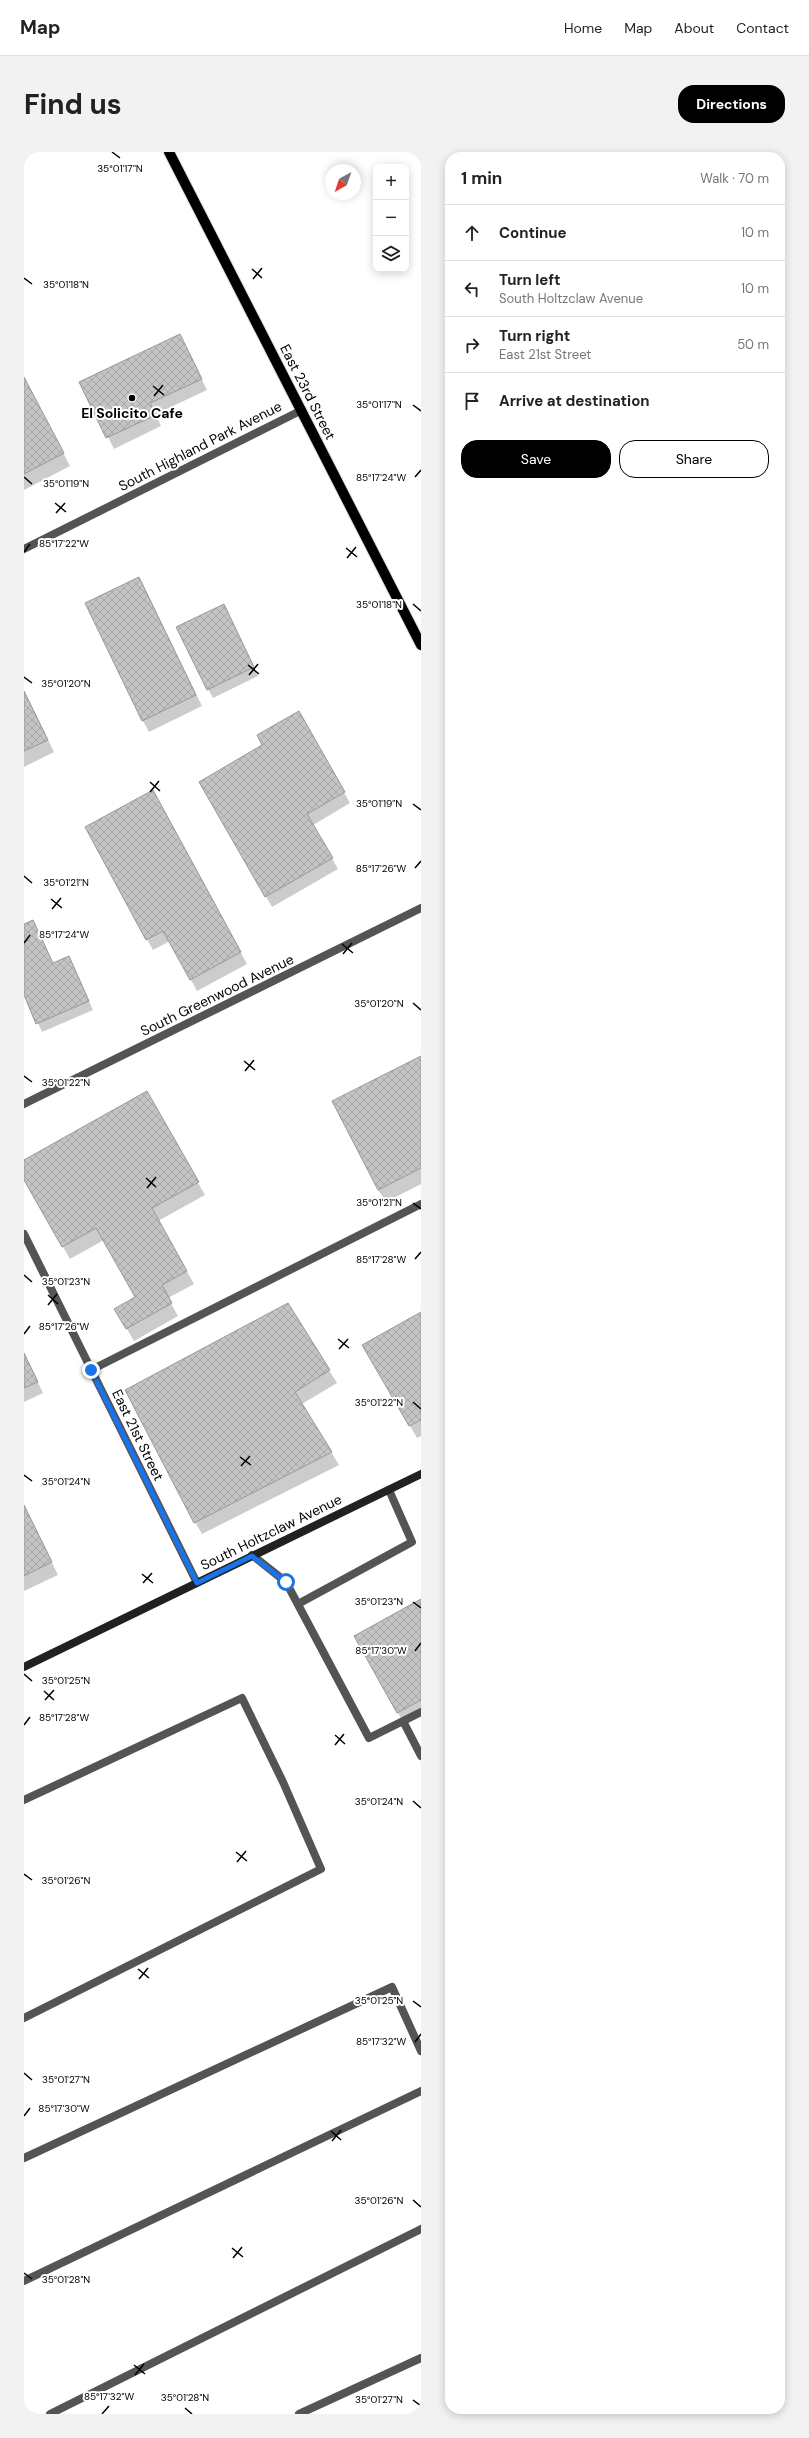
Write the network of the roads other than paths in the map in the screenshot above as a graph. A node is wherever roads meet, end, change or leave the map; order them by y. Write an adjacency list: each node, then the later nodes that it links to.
1 (169, 152): 2 (main road, East 23rd Street)
2 (302, 410): 3 (street, South Highland Park Avenue); 4 (main road, East 23rd Street)
3 (24, 549)
4 (421, 645)
5 (421, 908): 6 (street, South Greenwood Avenue)
6 (24, 1104)
7 (421, 1204): 9 (street)
8 (24, 1234): 9 (street, East 21st Street)
9 (91, 1370): 13 (street, East 21st Street)
10 (421, 1474): 11 (main road, South Holtzclaw Avenue)
11 (389, 1490): 12 (main road, South Holtzclaw Avenue); 14 (street)
12 (252, 1556): 13 (main road, South Holtzclaw Avenue); 14 (street)
13 (197, 1583): 15 (main road, South Holtzclaw Avenue)
14 (298, 1604): 17 (street)
15 (24, 1667)
16 (421, 1712): 17 (street)
17 (403, 1721): 18 (street)
18 (421, 1756)
19 (24, 1800): 20 (street)
20 (24, 2018)
21 (421, 2050): 23 (street)
22 (421, 2091): 25 (street)
23 (24, 2158)
24 (421, 2229): 27 (street)
25 (24, 2281)
26 (421, 2358): 28 (street)
27 (50, 2414)
28 (299, 2414)

